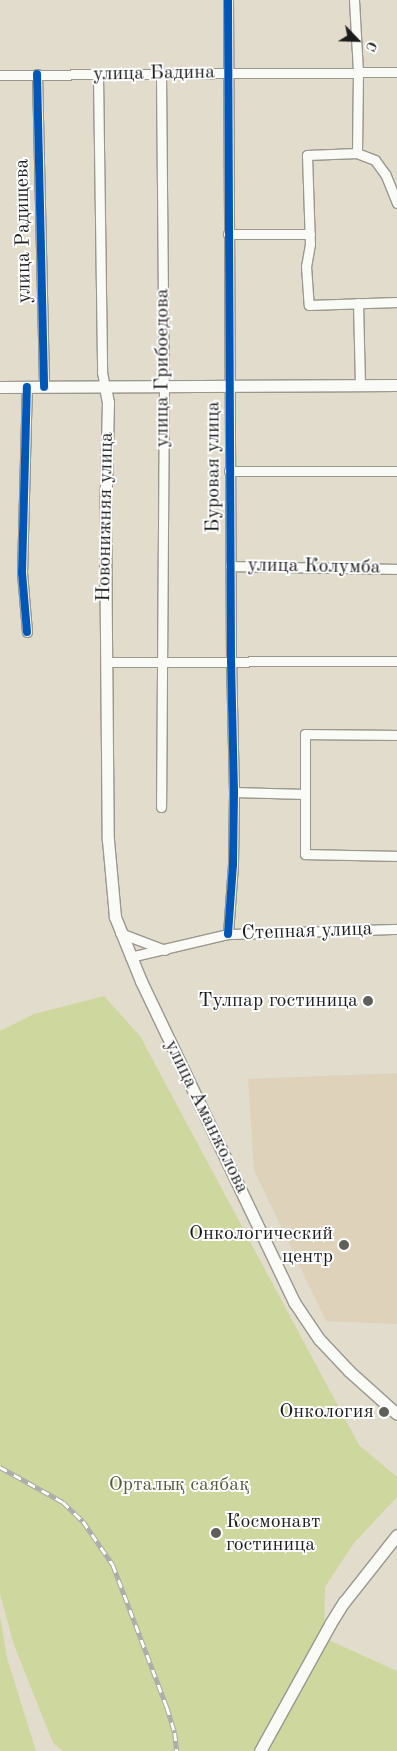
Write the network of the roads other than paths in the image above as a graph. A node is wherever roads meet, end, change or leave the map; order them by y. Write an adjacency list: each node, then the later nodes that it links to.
1 (228, 0): 6 (street, Буровая улица)
2 (354, 0): 3 (street)
3 (358, 72): 4 (street, улица Бадина); 6 (street, улица Бадина); 10 (street)
4 (397, 72)
5 (161, 73): 6 (street, улица Бадина); 9 (street, улица Бадина); 18 (street, улица Грибоедова)
6 (227, 73): 12 (street, Буровая улица)
7 (37, 74): 8 (street, улица Бадина); 9 (street, улица Бадина); 22 (street, улица Радищева)
8 (0, 75)
9 (98, 75): 23 (street, Новонижняя улица)
10 (357, 153): 11 (street); 13 (street)
11 (397, 203)
12 (228, 234): 13 (street); 19 (street, Буровая улица)
13 (310, 234): 15 (street)
14 (397, 302): 15 (street)
15 (358, 303): 16 (street)
16 (360, 385): 17 (main road); 19 (main road)
17 (397, 385)
18 (164, 386): 19 (main road); 23 (main road); 32 (street, улица Грибоедова)
19 (230, 386): 24 (street, Буровая улица)
20 (0, 387): 21 (main road)
21 (28, 387): 22 (main road); 28 (street)
22 (44, 387): 23 (main road)
23 (105, 387): 31 (main road, Новонижняя улица)
24 (229, 471): 25 (street); 26 (street, Буровая улица)
25 (397, 471)
26 (230, 566): 27 (street, улица Колумба); 29 (street, Буровая улица)
27 (397, 569)
28 (27, 632)
29 (231, 661): 30 (street); 32 (street); 34 (street, Буровая улица)
30 (397, 661)
31 (106, 662): 32 (street); 39 (main road, Новонижняя улица)
32 (162, 662): 36 (street, улица Грибоедова)
33 (397, 735): 35 (street)
34 (234, 792): 35 (street); 40 (street, Буровая улица)
35 (305, 794): 37 (street)
36 (161, 807)
37 (397, 856)
38 (397, 929): 40 (street, Степная улица)
39 (120, 933): 41 (street); 42 (main road, Новонижняя улица)
40 (228, 934): 41 (street, Степная улица)
41 (166, 950): 42 (street, Степная улица)
42 (130, 957): 43 (main road, улица Аманжолова)
43 (397, 1414)
44 (397, 1535): 45 (main road)
45 (260, 1751)

